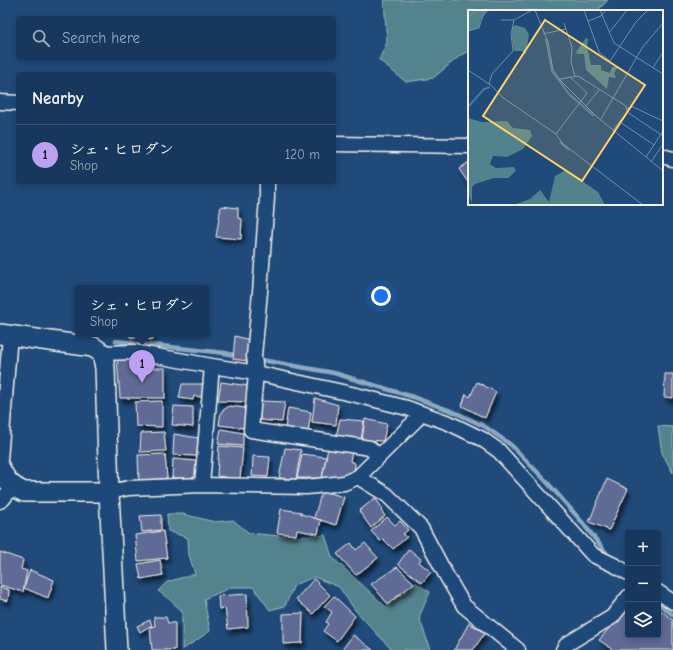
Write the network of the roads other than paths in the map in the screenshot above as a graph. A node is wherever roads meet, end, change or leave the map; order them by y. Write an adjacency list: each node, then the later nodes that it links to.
1 (0, 102): 2 (street)
2 (16, 103)
3 (336, 144): 4 (street)
4 (468, 146)
5 (663, 156): 6 (street)
6 (673, 159)
7 (268, 184): 11 (street)
8 (5, 334): 9 (street); 12 (street)
9 (102, 353): 10 (street); 20 (street)
10 (212, 366): 11 (street); 18 (street)
11 (256, 373): 13 (street); 14 (street)
12 (3, 395): 15 (street)
13 (420, 413): 14 (street); 22 (street)
14 (379, 456): 17 (street)
15 (0, 460)
16 (0, 468): 19 (street)
17 (358, 477): 18 (street); 27 (street)
18 (202, 485): 20 (street)
19 (13, 486): 20 (street); 21 (street)
20 (109, 492): 26 (street)
21 (0, 501)
22 (625, 571)
23 (661, 594): 25 (street)
24 (625, 601): 28 (street)
25 (673, 602)
26 (117, 650)
27 (518, 650)
28 (563, 650)

